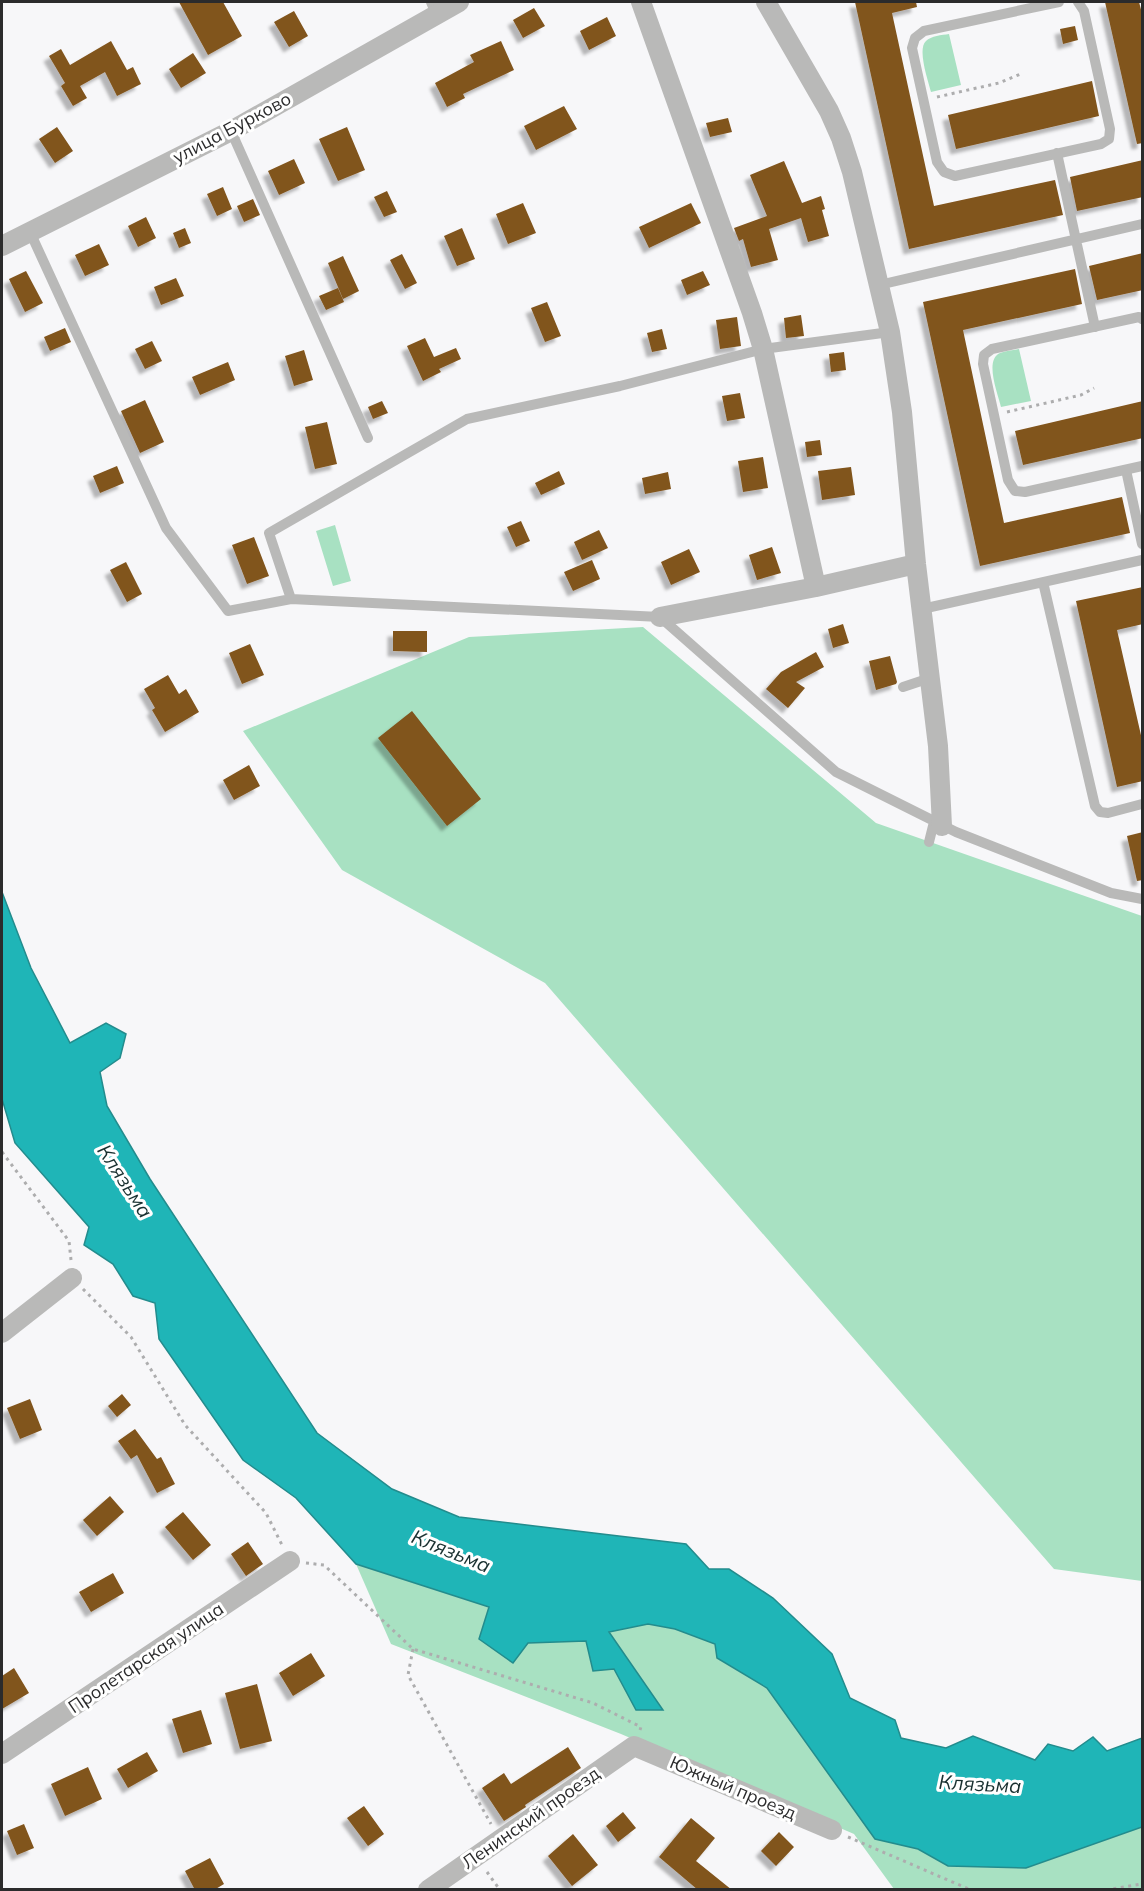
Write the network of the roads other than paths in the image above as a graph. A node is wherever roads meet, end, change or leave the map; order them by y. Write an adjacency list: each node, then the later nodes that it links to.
1 (459, 2): 7 (street, улица Бурково)
2 (640, 2): 18 (street)
3 (766, 2): 14 (street)
4 (1059, 2): 6 (lane)
5 (1078, 2): 9 (lane)
6 (1024, 5): 9 (lane)
7 (433, 8): 8 (street, улица Бурково)
8 (231, 130): 11 (street, улица Бурково); 19 (lane)
9 (1057, 153): 12 (lane)
10 (1143, 224): 12 (lane)
11 (30, 232): 13 (street, улица Бурково); 27 (lane)
12 (1076, 239): 14 (lane); 16 (lane)
13 (2, 246)
14 (879, 285): 17 (street)
15 (1143, 319): 16 (lane)
16 (1095, 327): 21 (lane)
17 (890, 332): 18 (lane); 24 (street)
18 (763, 349): 26 (street); 27 (lane)
19 (368, 438)
20 (1143, 466): 21 (lane)
21 (1126, 470): 22 (lane)
22 (1143, 544)
23 (1143, 560): 25 (lane)
24 (916, 564): 26 (street); 28 (street)
25 (1043, 582): 28 (lane); 32 (lane)
26 (816, 588): 29 (street)
27 (291, 599): 29 (lane)
28 (922, 609): 30 (street)
29 (660, 617): 33 (lane)
30 (930, 678): 31 (lane); 33 (street)
31 (903, 687)
32 (1143, 804)
33 (938, 824): 34 (lane); 35 (lane)
34 (929, 842)
35 (1143, 899)
36 (72, 1278): 37 (street)
37 (2, 1333)
38 (290, 1561): 40 (street, Пролетарская улица)
39 (634, 1746): 41 (street, Южный проезд); 42 (street, Ленинский проезд)
40 (2, 1754)
41 (832, 1830)
42 (428, 1890)

